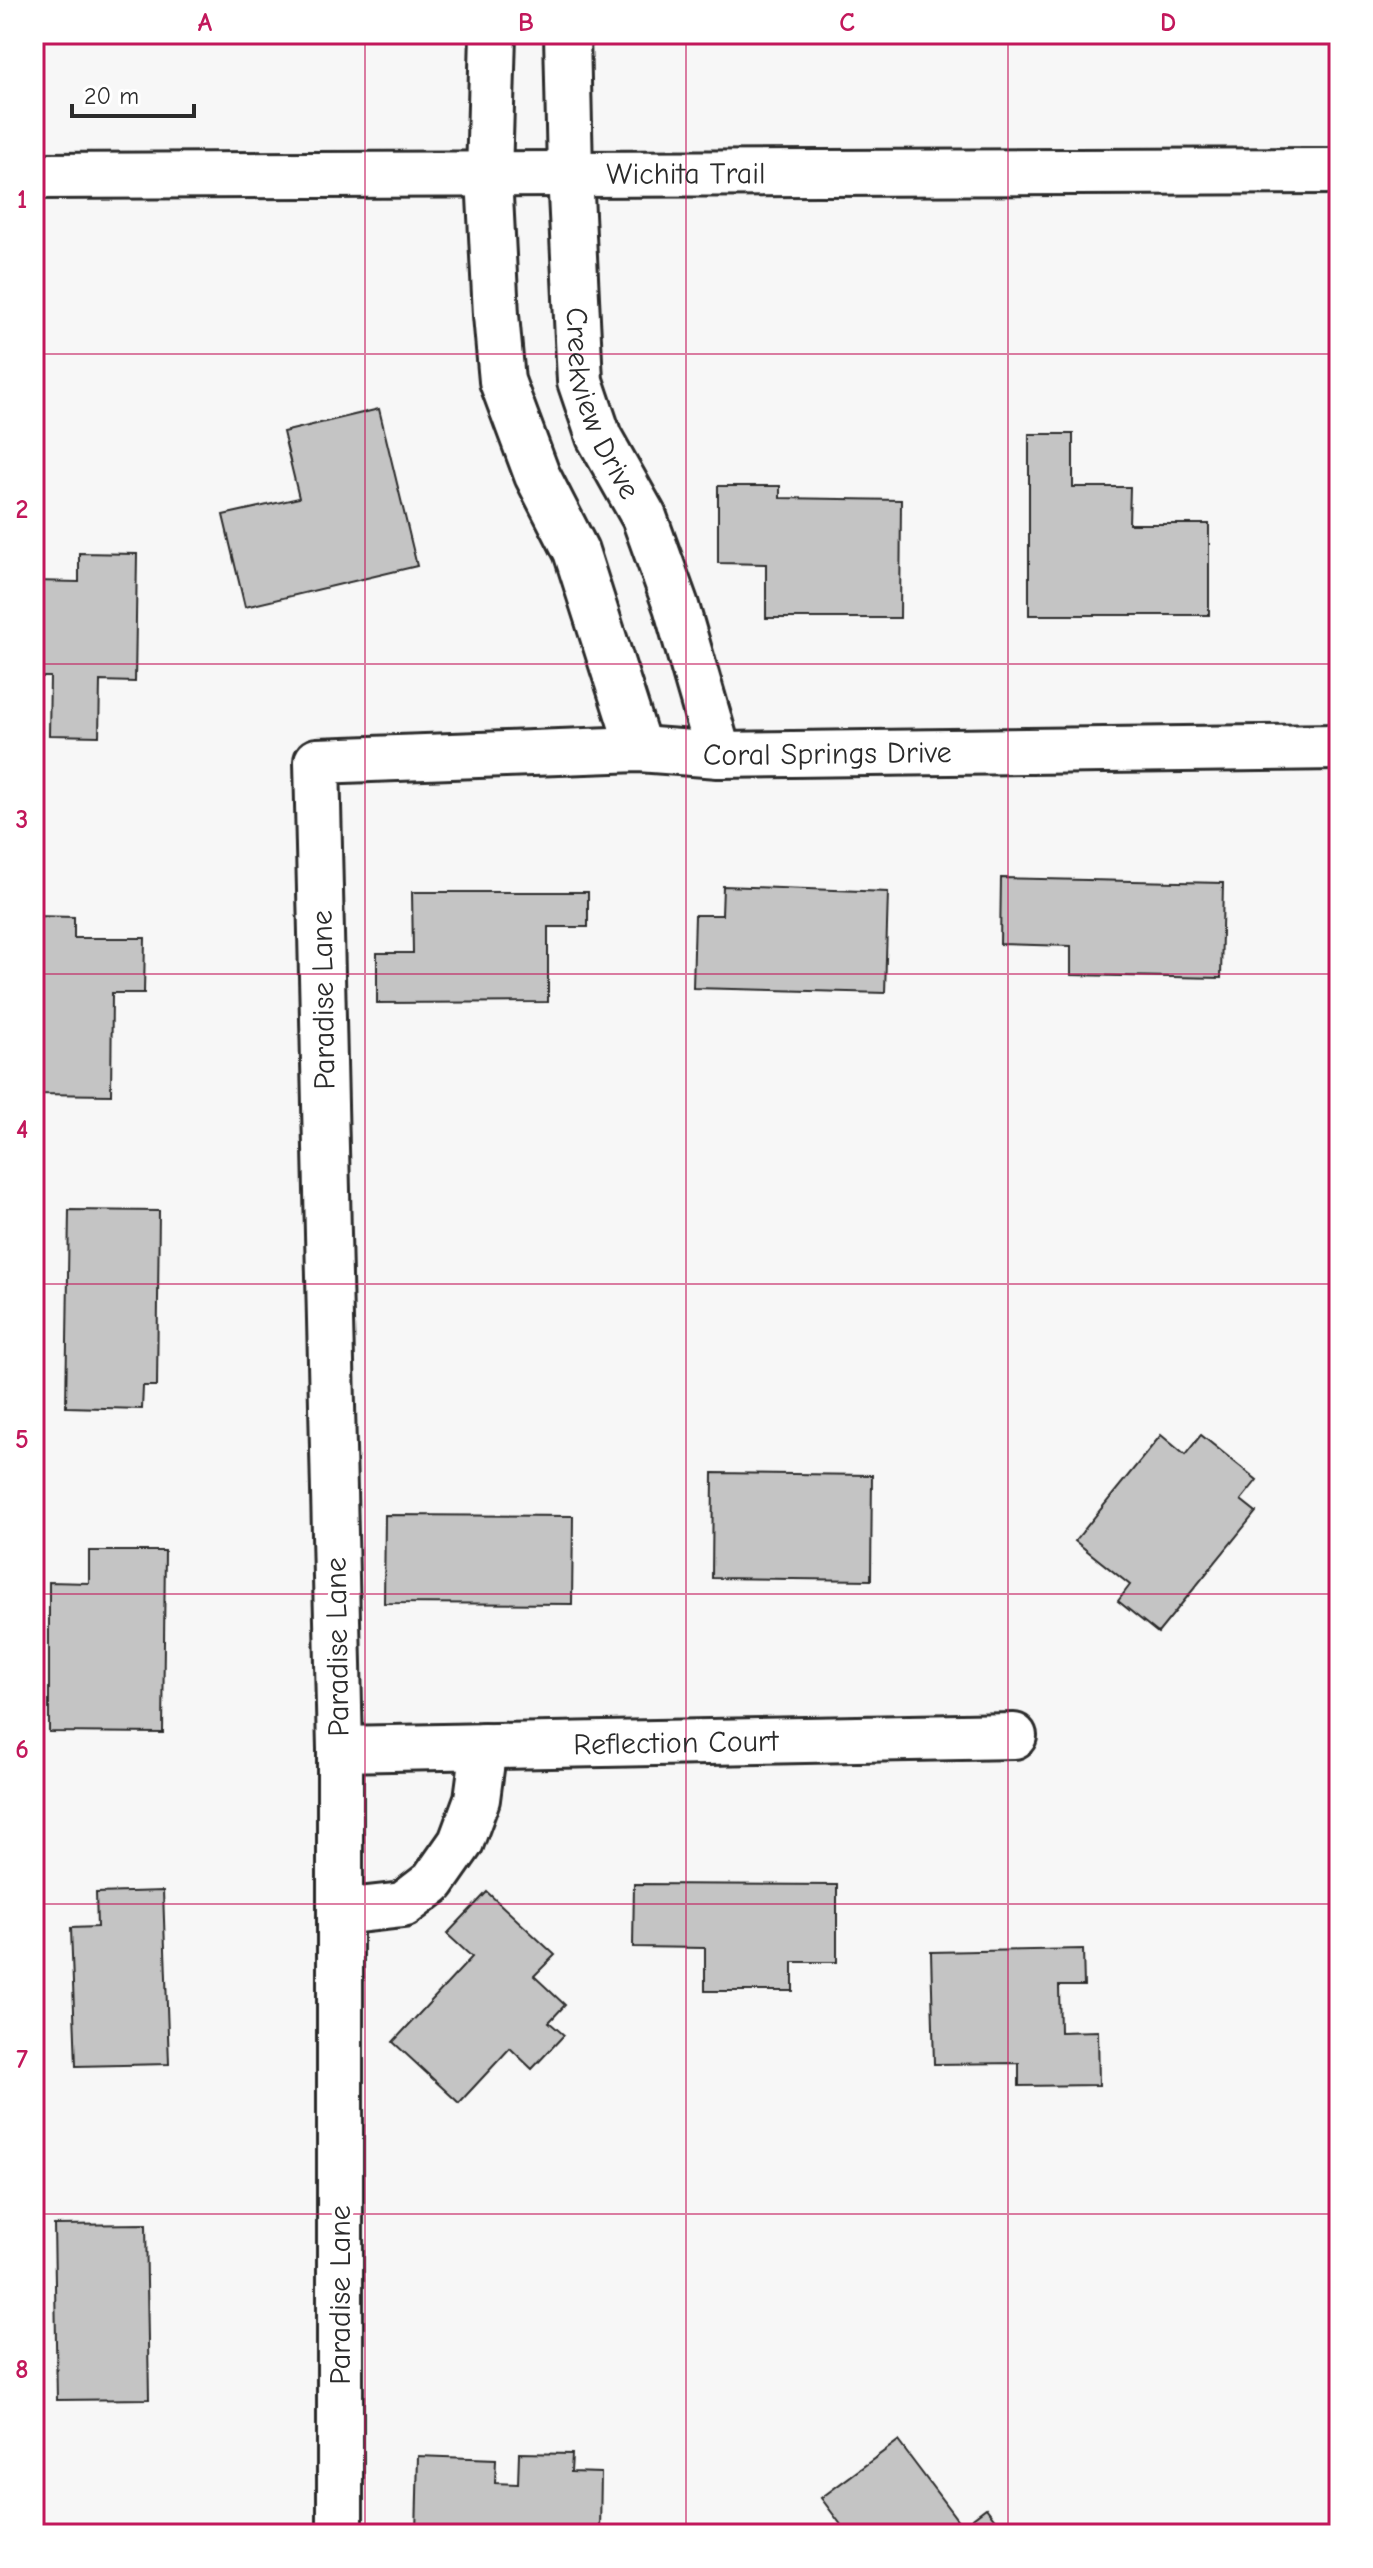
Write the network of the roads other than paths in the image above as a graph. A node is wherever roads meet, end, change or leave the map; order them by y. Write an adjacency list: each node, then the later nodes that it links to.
1 (493, 34): 6 (street)
2 (567, 34): 4 (street, Creekview Drive)
3 (1339, 171): 4 (street, Wichita Trail)
4 (570, 173): 6 (street, Wichita Trail); 9 (street, Creekview Drive)
5 (34, 176): 6 (street, Wichita Trail)
6 (489, 176): 8 (street)
7 (1339, 747): 9 (street, Coral Springs Drive)
8 (639, 749): 9 (street, Coral Springs Drive); 10 (street, Coral Springs Drive)
9 (719, 755)
10 (317, 761): 13 (street, Paradise Lane)
11 (1014, 1736): 12 (street, Reflection Court)
12 (484, 1746): 13 (street, Reflection Court); 14 (street)
13 (340, 1749): 14 (street, Paradise Lane)
14 (340, 1912): 15 (street, Paradise Lane)
15 (340, 2534)

